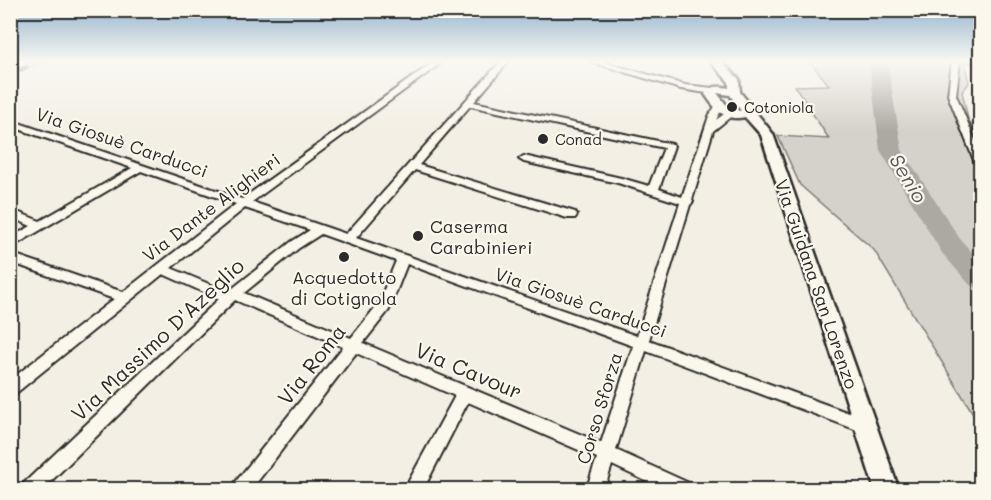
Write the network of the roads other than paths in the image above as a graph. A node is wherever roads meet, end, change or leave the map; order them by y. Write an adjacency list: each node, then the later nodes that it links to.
1 (408, 84): 21 (street, Via Dante Alighieri)
2 (484, 84): 9 (street)
3 (677, 84): 8 (street)
4 (723, 84): 8 (street)
5 (735, 84): 7 (street)
6 (953, 84): 16 (street)
7 (734, 92): 8 (street); 10 (street, Via Guidana San Lorenzo)
8 (716, 96): 11 (street); 13 (street, Corso Sforza)
9 (468, 103): 17 (street); 19 (street)
10 (747, 111): 11 (street); 14 (street, Via Guidana San Lorenzo)
11 (732, 115): 13 (street); 14 (street)
12 (10, 123): 18 (street, Via Giosuè Carducci)
13 (710, 129): 20 (street, Corso Sforza)
14 (769, 142): 37 (street, Via Guidana San Lorenzo)
15 (524, 159): 19 (street)
16 (981, 163)
17 (412, 166): 23 (street); 26 (street)
18 (141, 168): 21 (street, Via Giosuè Carducci); 24 (street)
19 (654, 191): 20 (street)
20 (688, 202): 33 (street, Corso Sforza)
21 (244, 203): 25 (street, Via Giosuè Carducci); 30 (street, Via Dante Alighieri)
22 (10, 212): 24 (street)
23 (571, 215)
24 (40, 226): 27 (street)
25 (321, 229): 26 (street, Via Giosuè Carducci); 31 (street, Via Massimo D'Azeglio)
26 (349, 238): 29 (street, Via Giosuè Carducci)
27 (10, 244)
28 (10, 257): 32 (street)
29 (403, 258): 33 (street, Via Giosuè Carducci); 34 (street, Via Roma)
30 (160, 268): 31 (street, Via Cavour); 32 (street, Via Dante Alighieri)
31 (231, 296): 34 (street, Via Cavour); 39 (street, Via Massimo D'Azeglio)
32 (123, 297): 35 (street, Via Dante Alighieri)
33 (640, 341): 37 (street, Via Giosuè Carducci); 38 (street, Corso Sforza)
34 (353, 344): 36 (street, Via Cavour); 40 (street, Via Roma)
35 (10, 389)
36 (465, 392): 38 (street, Via Cavour); 41 (street)
37 (865, 426): 44 (street, Via Guidana San Lorenzo)
38 (605, 453): 42 (street, Corso Sforza); 43 (street, Via Cavour)
39 (29, 489)
40 (240, 489)
41 (413, 489)
42 (595, 489)
43 (685, 489)
44 (886, 489)

